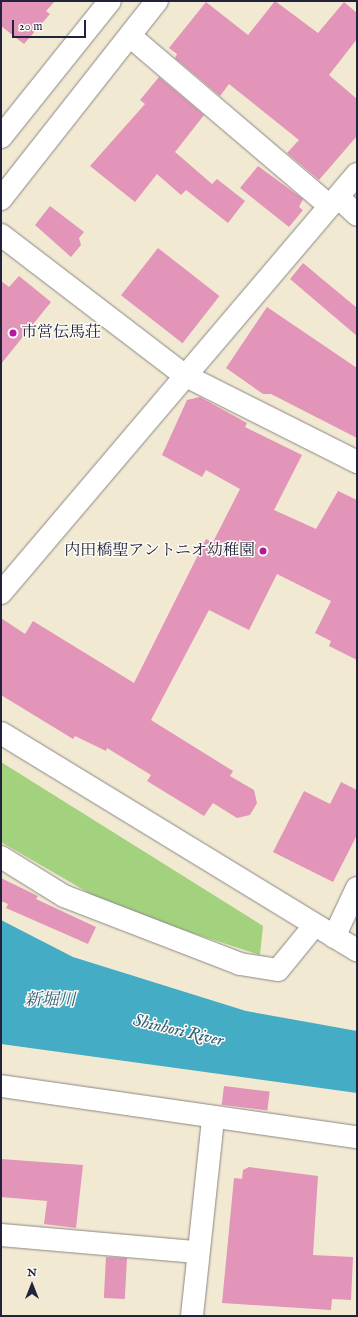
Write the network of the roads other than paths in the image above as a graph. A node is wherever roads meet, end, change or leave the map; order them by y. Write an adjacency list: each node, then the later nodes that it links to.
1 (110, 1): 4 (street)
2 (158, 1): 3 (street)
3 (130, 36): 6 (street); 7 (street)
4 (1, 138)
5 (357, 174): 7 (street)
6 (1, 199)
7 (334, 202): 8 (street); 10 (street)
8 (357, 215)
9 (1, 235): 10 (street)
10 (184, 375): 11 (street); 12 (street)
11 (357, 462)
12 (1, 593)
13 (1, 733): 16 (street)
14 (1, 857): 16 (street)
15 (357, 888): 17 (street)
16 (314, 926): 17 (street)
17 (334, 937): 18 (street)
18 (357, 950)
19 (1, 1086): 20 (street)
20 (213, 1119): 21 (street); 23 (street)
21 (357, 1137)
22 (1, 1235): 23 (street)
23 (197, 1252): 24 (street)
24 (192, 1316)

